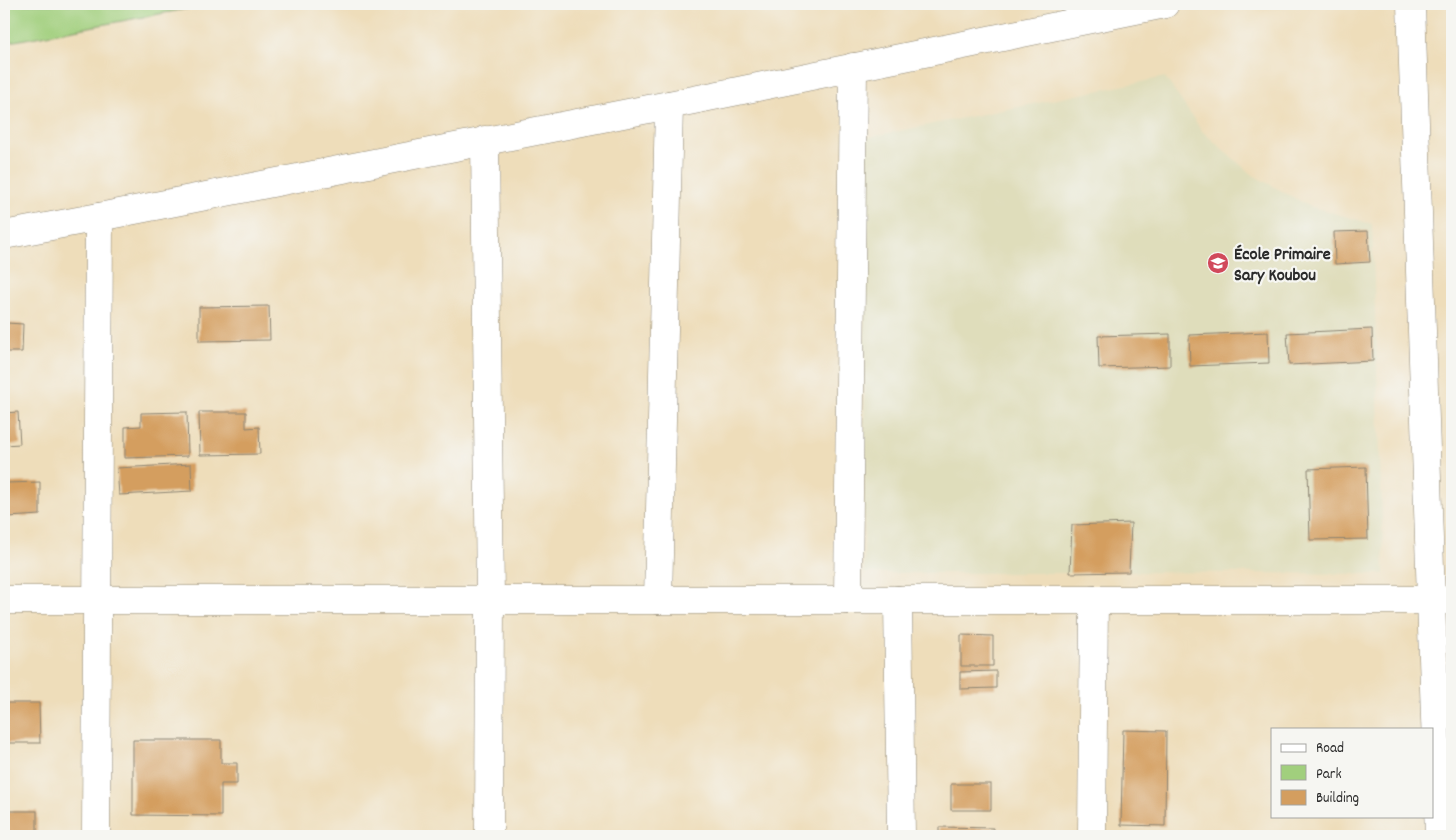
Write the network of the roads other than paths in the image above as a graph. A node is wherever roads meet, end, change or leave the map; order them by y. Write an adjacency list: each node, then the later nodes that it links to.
1 (1165, 4): 3 (street)
2 (1410, 4): 15 (street)
3 (853, 67): 4 (street); 12 (street)
4 (668, 105): 5 (street); 11 (street)
5 (485, 140): 6 (street); 10 (street)
6 (98, 217): 7 (street); 9 (street)
7 (4, 234)
8 (4, 600): 9 (street)
9 (97, 600): 10 (street); 16 (street)
10 (490, 600): 11 (street); 17 (street)
11 (658, 600): 12 (street)
12 (848, 600): 13 (street)
13 (898, 600): 14 (street); 18 (street)
14 (1094, 600): 15 (street); 19 (street)
15 (1442, 600): 20 (street)
16 (96, 836)
17 (489, 836)
18 (901, 836)
19 (1092, 836)
20 (1439, 836)

